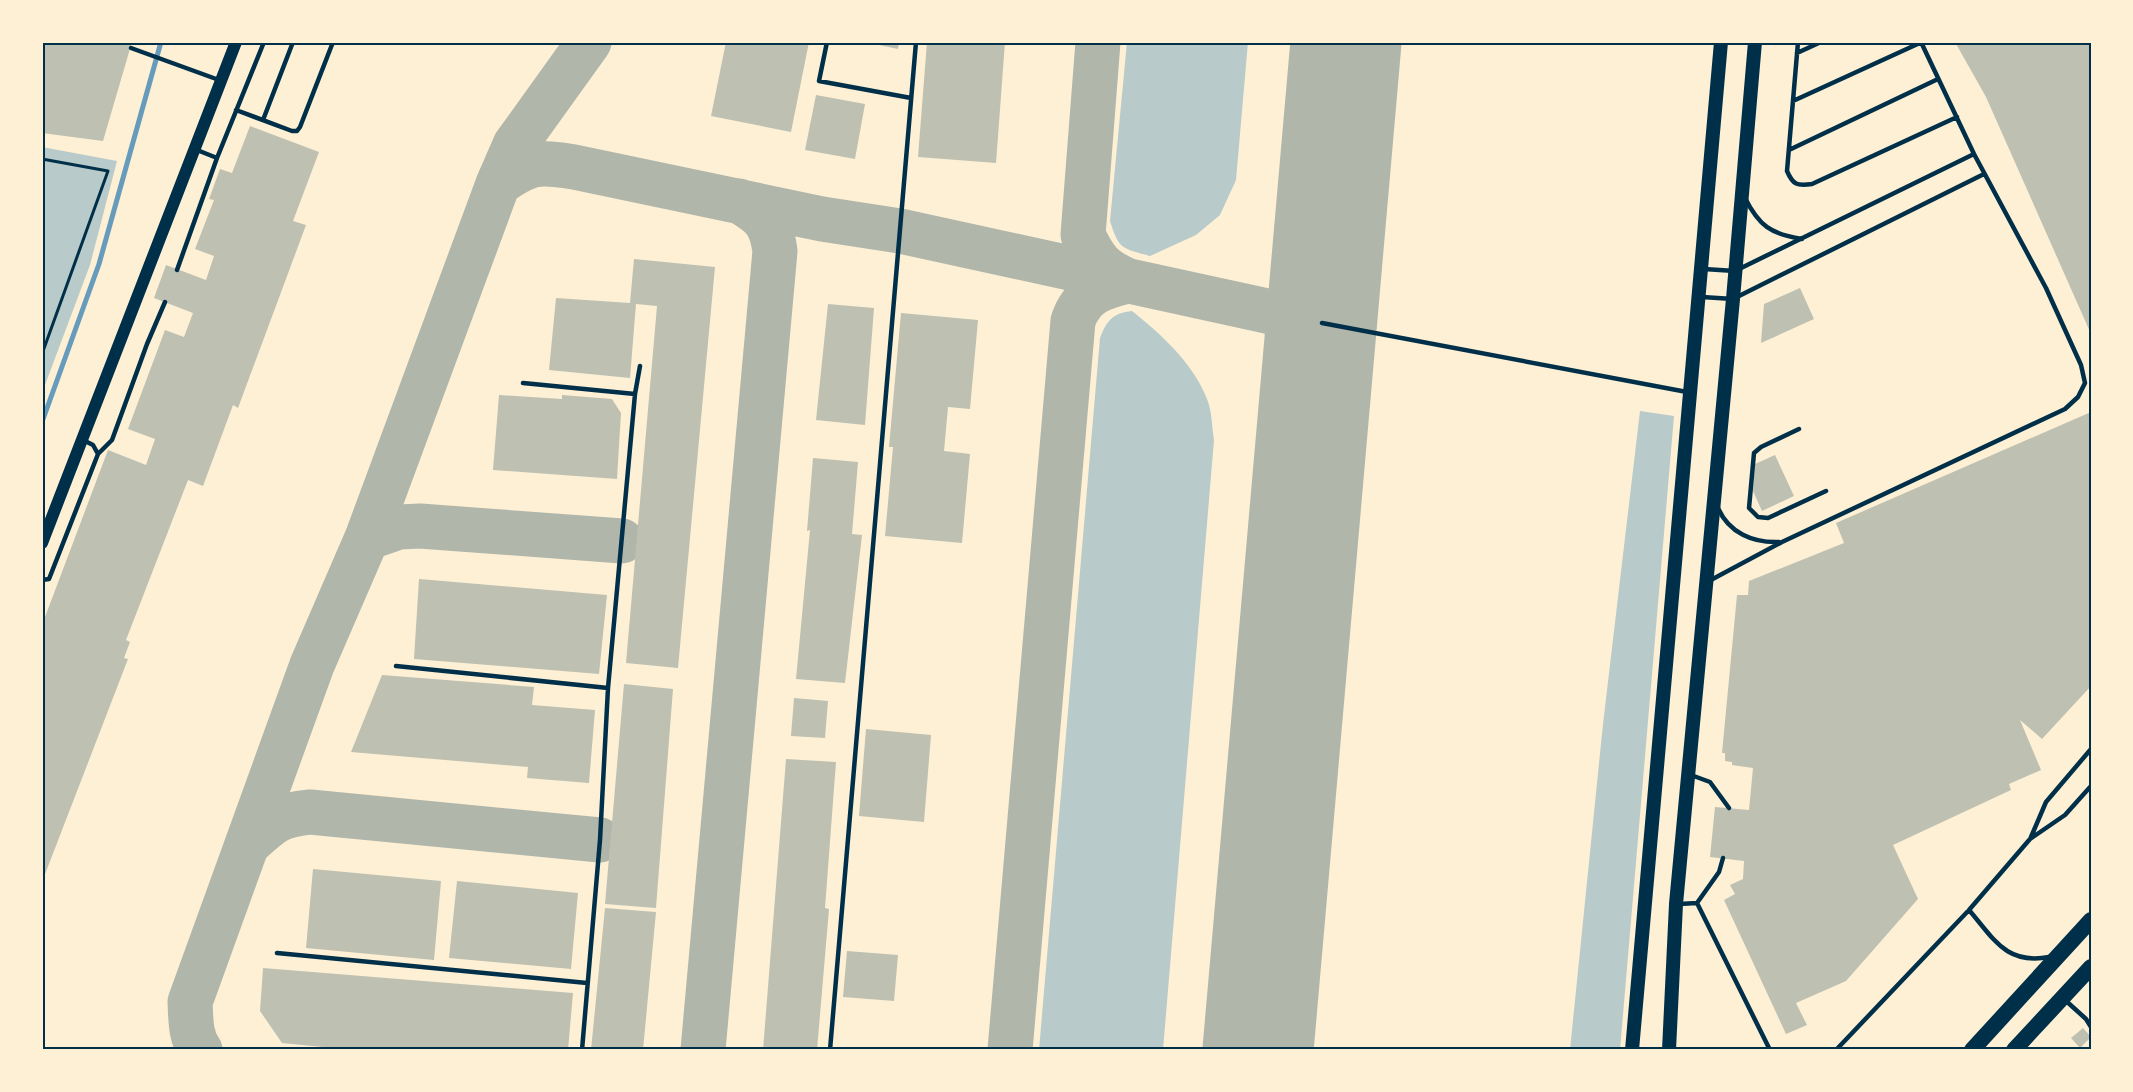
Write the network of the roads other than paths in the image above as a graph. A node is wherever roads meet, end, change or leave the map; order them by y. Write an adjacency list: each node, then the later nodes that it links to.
1 (236, 42): 15 (main road)
2 (264, 42): 18 (lane)
3 (293, 42): 20 (lane)
4 (333, 42): 20 (lane)
5 (827, 42): 16 (lane)
6 (916, 42): 16 (lane)
7 (1721, 42): 28 (main road)
8 (1755, 42): 26 (main road)
9 (1798, 42): 13 (lane)
10 (1821, 42): 13 (lane)
11 (1922, 42): 14 (lane); 17 (lane)
12 (131, 48): 15 (lane)
13 (1797, 53): 17 (lane)
14 (1938, 79): 19 (lane); 22 (lane)
15 (221, 81): 21 (main road)
16 (910, 98): 67 (lane)
17 (1793, 101): 22 (lane)
18 (236, 110): 20 (lane); 24 (lane)
19 (1957, 117): 22 (lane); 23 (lane)
20 (263, 120)
21 (195, 149): 24 (lane); 40 (main road)
22 (1789, 150)
23 (1974, 154): 25 (lane); 27 (lane)
24 (217, 158): 29 (lane)
25 (1984, 174): 32 (lane); 44 (lane)
26 (1742, 192): 27 (lane); 30 (main road)
27 (1802, 239): 30 (lane)
28 (1701, 269): 30 (lane); 31 (main road)
29 (177, 270)
30 (1736, 271): 32 (main road)
31 (1699, 296): 32 (lane); 37 (main road)
32 (1733, 298): 43 (main road)
33 (165, 302): 41 (lane)
34 (1322, 323): 37 (lane)
35 (640, 366): 38 (lane)
36 (523, 383): 38 (lane)
37 (1690, 393): 68 (main road)
38 (635, 394): 49 (lane)
39 (1799, 429): 42 (lane)
40 (83, 440): 41 (lane); 45 (main road)
41 (98, 454): 46 (lane)
42 (1826, 491)
43 (1714, 498): 44 (lane); 47 (main road)
44 (1782, 542): 47 (lane)
45 (42, 543)
46 (42, 580)
47 (1706, 583): 51 (main road)
48 (396, 666): 49 (lane)
49 (608, 688): 63 (lane)
50 (2091, 749): 54 (lane)
51 (1688, 774): 53 (lane); 57 (main road)
52 (2091, 786): 54 (lane)
53 (1729, 808)
54 (2030, 839): 58 (lane)
55 (1723, 858): 56 (lane)
56 (1697, 903): 57 (lane); 70 (lane)
57 (1676, 904): 69 (main road)
58 (1969, 910): 61 (lane); 71 (lane)
59 (2091, 920): 61 (highway)
60 (276, 953): 63 (lane)
61 (2057, 956): 72 (highway)
62 (2091, 967): 64 (highway)
63 (587, 983): 66 (lane)
64 (2063, 998): 65 (lane); 73 (highway)
65 (2091, 1027)
66 (582, 1050)
67 (830, 1050)
68 (1632, 1050)
69 (1669, 1050)
70 (1770, 1050)
71 (1836, 1050)
72 (1972, 1050)
73 (2014, 1050)

